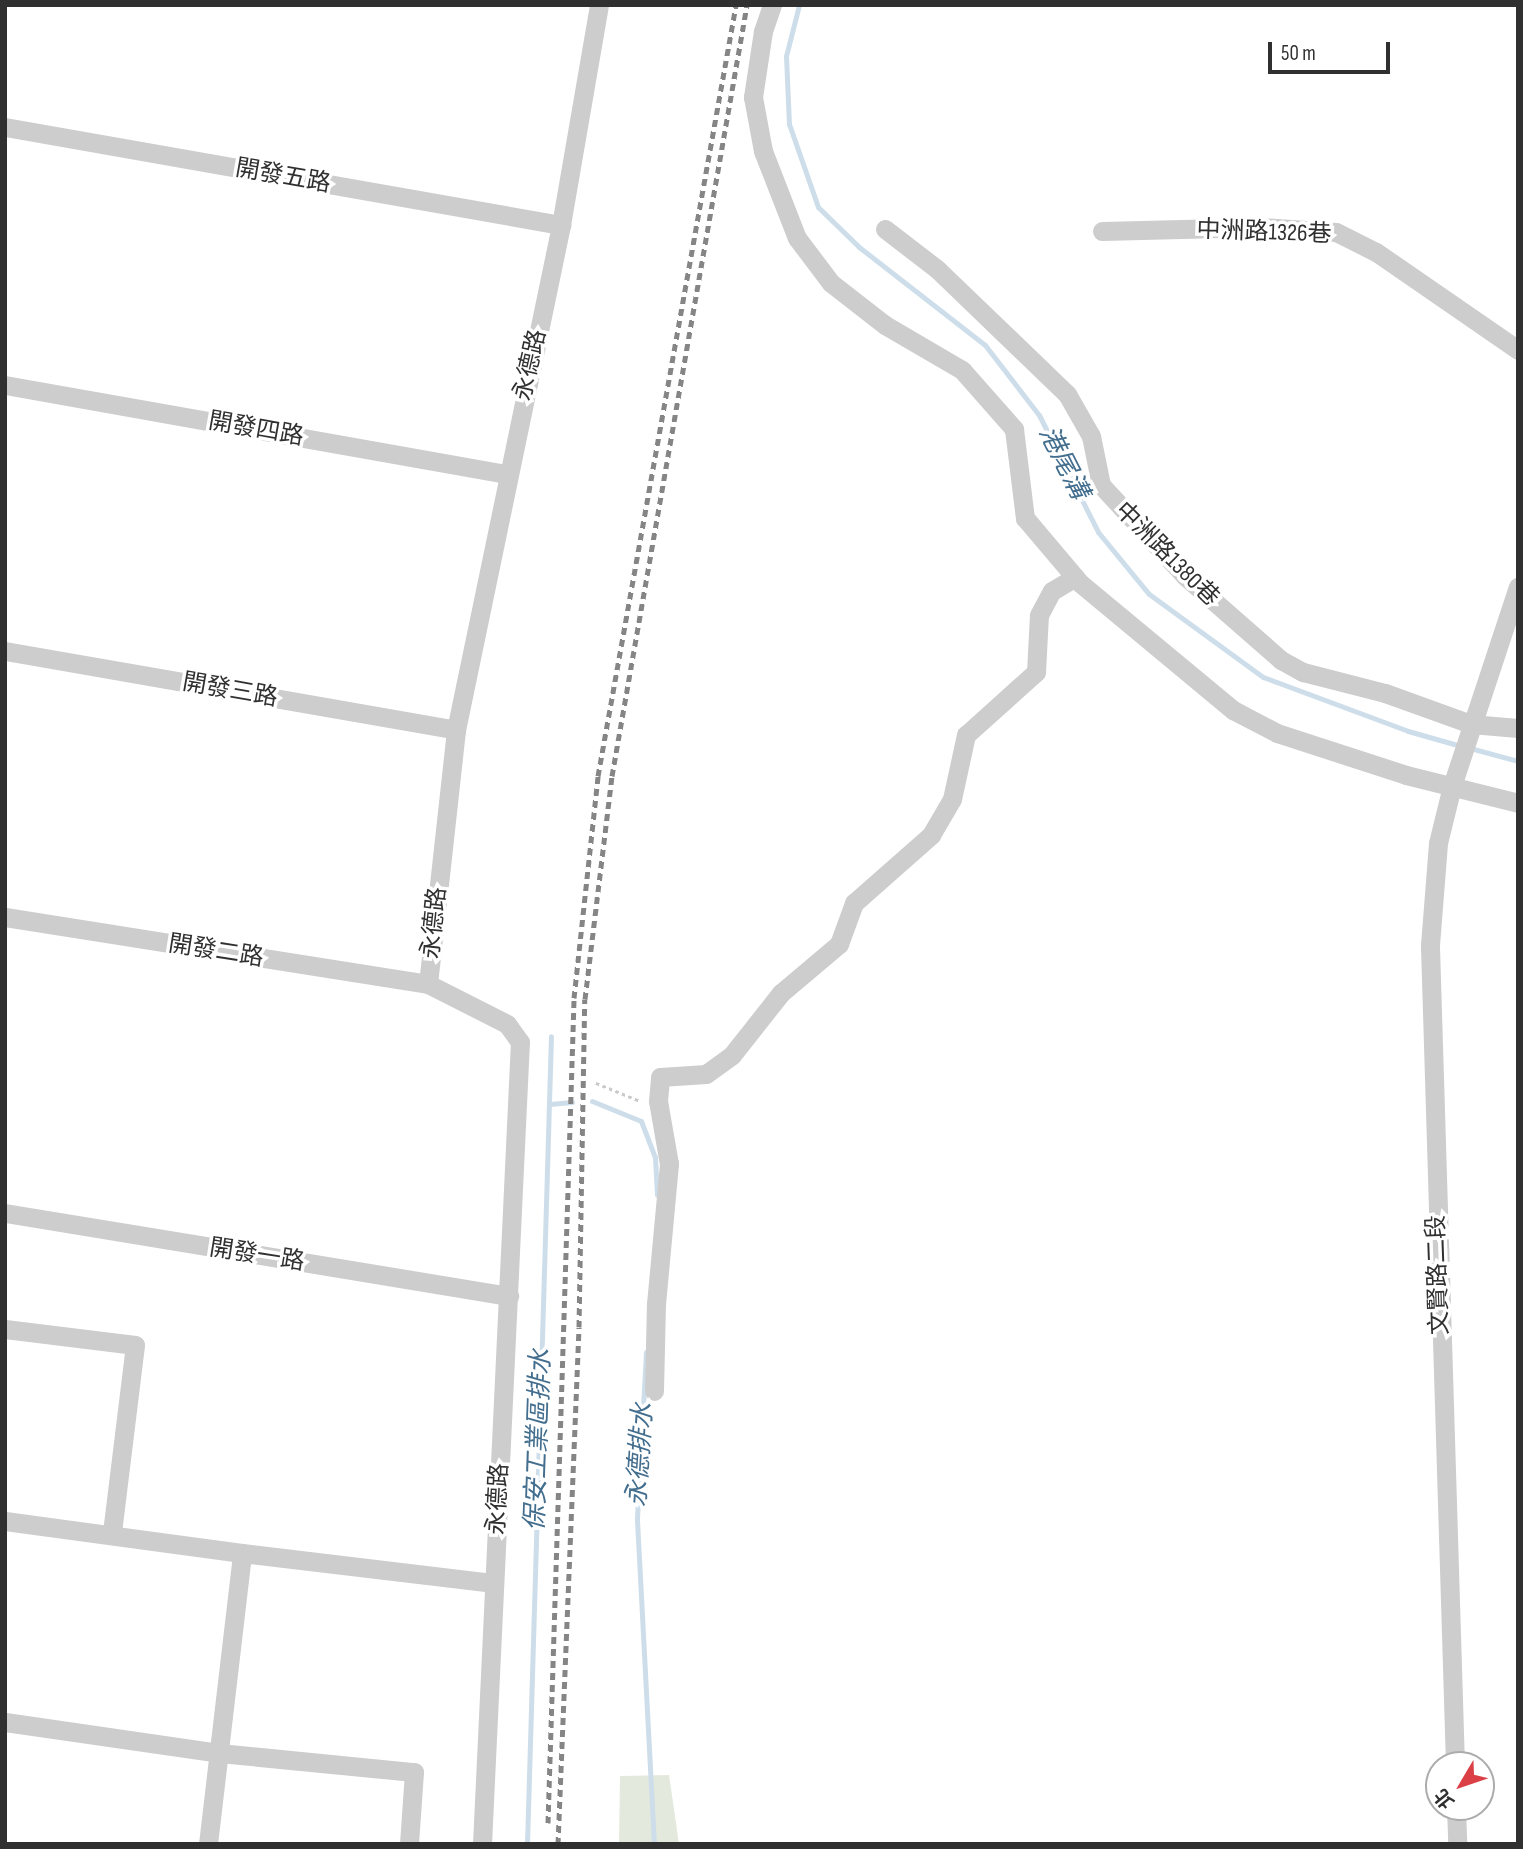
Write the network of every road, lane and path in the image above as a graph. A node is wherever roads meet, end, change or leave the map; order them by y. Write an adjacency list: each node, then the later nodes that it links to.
1 (599, 5): 4 (street, 永德路)
2 (772, 5): 10 (street)
3 (5, 127): 4 (street, 開發五路)
4 (561, 225): 9 (street, 永德路)
5 (885, 229): 13 (street, 中洲路1380巷)
6 (1102, 231): 7 (street, 中洲路1326巷)
7 (1518, 350)
8 (5, 385): 9 (street, 開發四路)
9 (506, 474): 15 (street, 永德路)
10 (1074, 577): 16 (street); 21 (street)
11 (1518, 587): 13 (street, 文賢路二段)
12 (5, 651): 15 (street, 開發三路)
13 (1471, 724): 14 (street, 中洲路1380巷); 16 (street, 文賢路二段)
14 (1518, 729)
15 (456, 730): 19 (street, 永德路)
16 (1452, 786): 17 (street); 31 (street, 文賢路二段)
17 (1518, 803)
18 (5, 918): 19 (street, 開發二路)
19 (428, 984): 23 (street, 永德路)
20 (596, 1083): 21 (path)
21 (660, 1114): 25 (street)
22 (5, 1213): 23 (street, 開發一路)
23 (509, 1296): 29 (street, 永德路)
24 (5, 1329): 27 (street)
25 (654, 1391)
26 (5, 1521): 27 (street)
27 (112, 1532): 28 (street)
28 (242, 1553): 29 (street); 32 (street)
29 (494, 1583): 36 (street, 永德路)
30 (5, 1722): 32 (street)
31 (1455, 1751)
32 (219, 1753): 34 (street); 35 (street)
33 (1456, 1821): 37 (street)
34 (208, 1844)
35 (409, 1844)
36 (482, 1844)
37 (1457, 1844)

